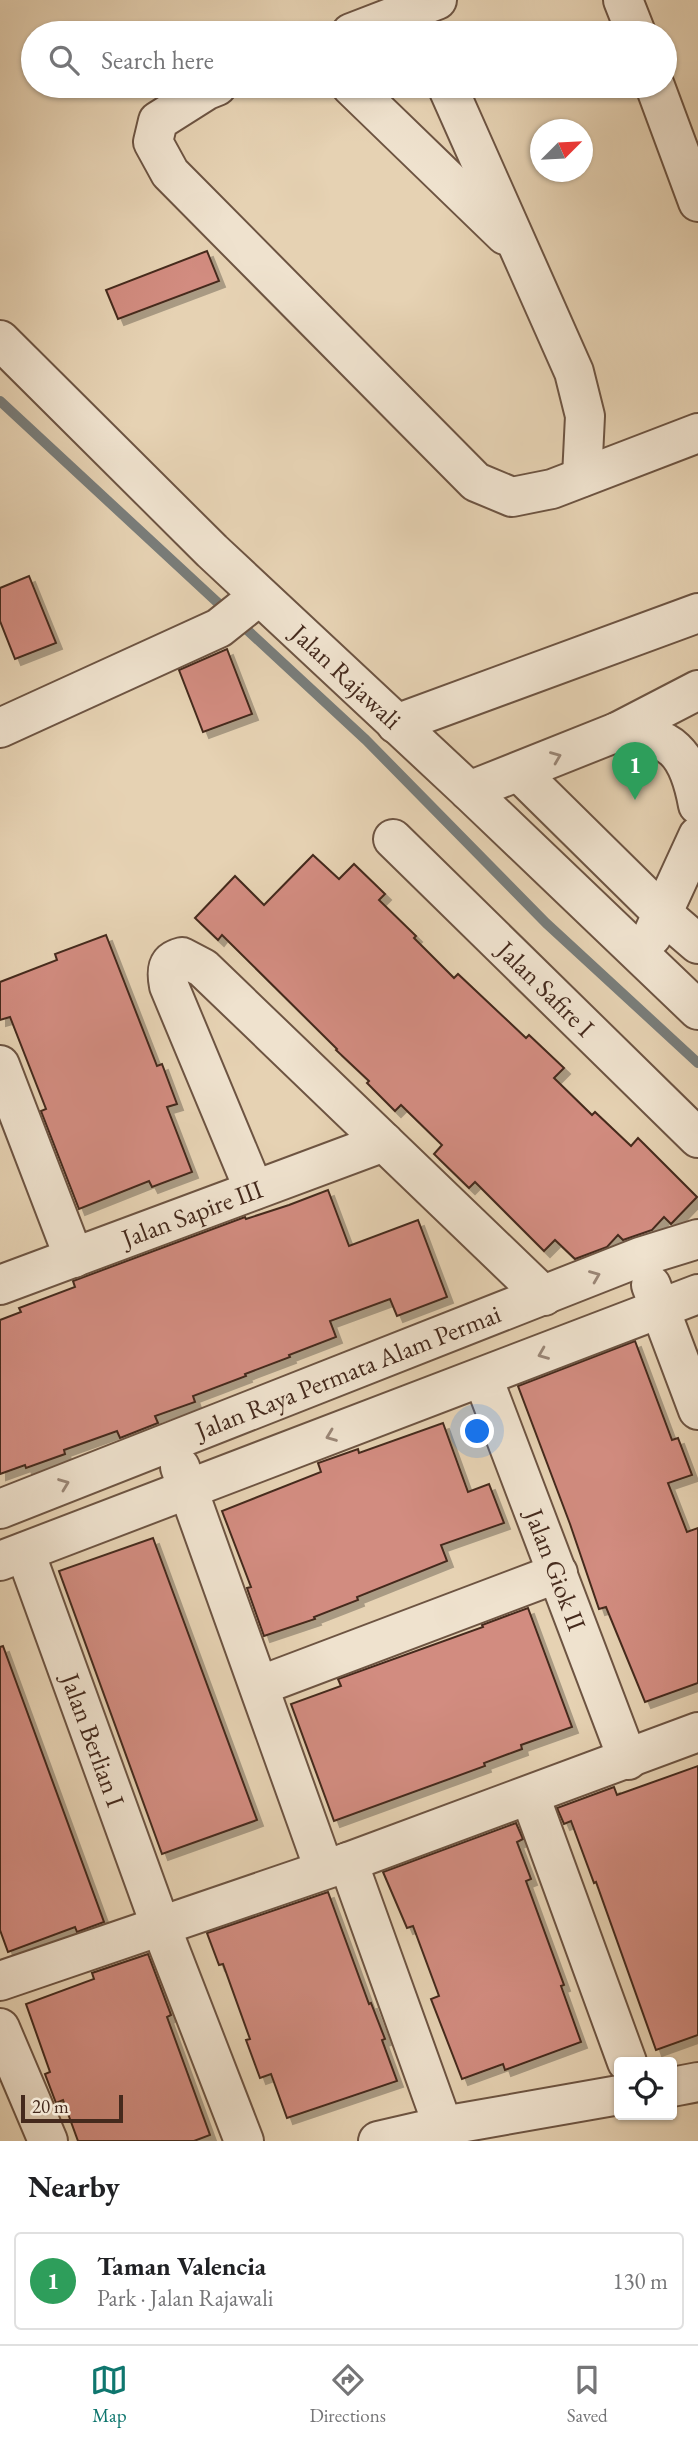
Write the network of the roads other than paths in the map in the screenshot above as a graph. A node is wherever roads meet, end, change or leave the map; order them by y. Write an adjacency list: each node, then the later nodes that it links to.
1 (623, 0): 4 (street)
2 (424, 14): 3 (street)
3 (397, 21)
4 (631, 21)
5 (194, 98): 13 (street)
6 (363, 98): 10 (street)
7 (452, 98): 10 (street)
8 (659, 98): 9 (street)
9 (698, 202)
10 (520, 249): 13 (street)
11 (0, 340): 14 (street, Jalan Rajawali)
12 (698, 433): 13 (street)
13 (582, 477)
14 (241, 611): 17 (street, Jalan Rajawali); 18 (street)
15 (698, 612): 17 (street)
16 (698, 690): 19 (street)
17 (396, 724): 21 (street, Jalan Rajawali)
18 (0, 728)
19 (617, 732): 20 (street, one-way to 19); 22 (street)
20 (519, 772): 21 (street); 25 (street)
21 (470, 791): 27 (street, Jalan Rajawali)
22 (698, 805)
23 (698, 836): 25 (street)
24 (393, 839): 30 (street, Jalan Safire I)
25 (663, 914): 26 (street); 27 (street)
26 (698, 944)
27 (643, 956): 28 (street, Jalan Rajawali)
28 (698, 1010)
29 (0, 1065): 35 (street)
30 (698, 1138)
31 (384, 1142): 32 (street, Jalan Sapire III); 32 (street); 38 (street)
32 (254, 1190): 35 (street, Jalan Sapire III)
33 (698, 1238): 34 (street, Jalan Raya Permata Alam Permai)
34 (640, 1257): 38 (street, Jalan Raya Permata Alam Permai, one-way to 34); 39 (street)
35 (74, 1258): 36 (street, Jalan Sapire III)
36 (0, 1285)
37 (698, 1294): 39 (street, Jalan Raya Permata Alam Permai)
38 (544, 1296): 42 (street, Jalan Raya Permata Alam Permai)
39 (659, 1308): 40 (street, Jalan Raya Permata Alam Permai, one-way to 40); 41 (street)
40 (483, 1378): 43 (street, Jalan Raya Permata Alam Permai, one-way to 43); 46 (street, Jalan Giok II)
41 (698, 1410)
42 (171, 1442): 43 (street); 44 (street, Jalan Raya Permata Alam Permai, one-way to 42)
43 (188, 1490): 45 (street, Jalan Raya Permata Alam Permai); 47 (street)
44 (0, 1509)
45 (13, 1556): 52 (street, Jalan Berlian I)
46 (558, 1573): 47 (street); 49 (street, Jalan Giok II)
47 (259, 1686): 51 (street)
48 (698, 1732): 49 (street)
49 (628, 1760): 50 (street)
50 (530, 1796): 51 (street); 55 (street)
51 (336, 1866): 52 (street); 59 (street)
52 (161, 1927): 53 (street); 61 (street, Jalan Berlian I)
53 (0, 1981)
54 (0, 2028): 60 (street)
55 (625, 2057)
56 (698, 2082): 57 (street)
57 (677, 2086)
58 (614, 2096): 59 (street)
59 (443, 2126): 62 (street)
60 (48, 2141)
61 (244, 2141)
62 (378, 2141)

